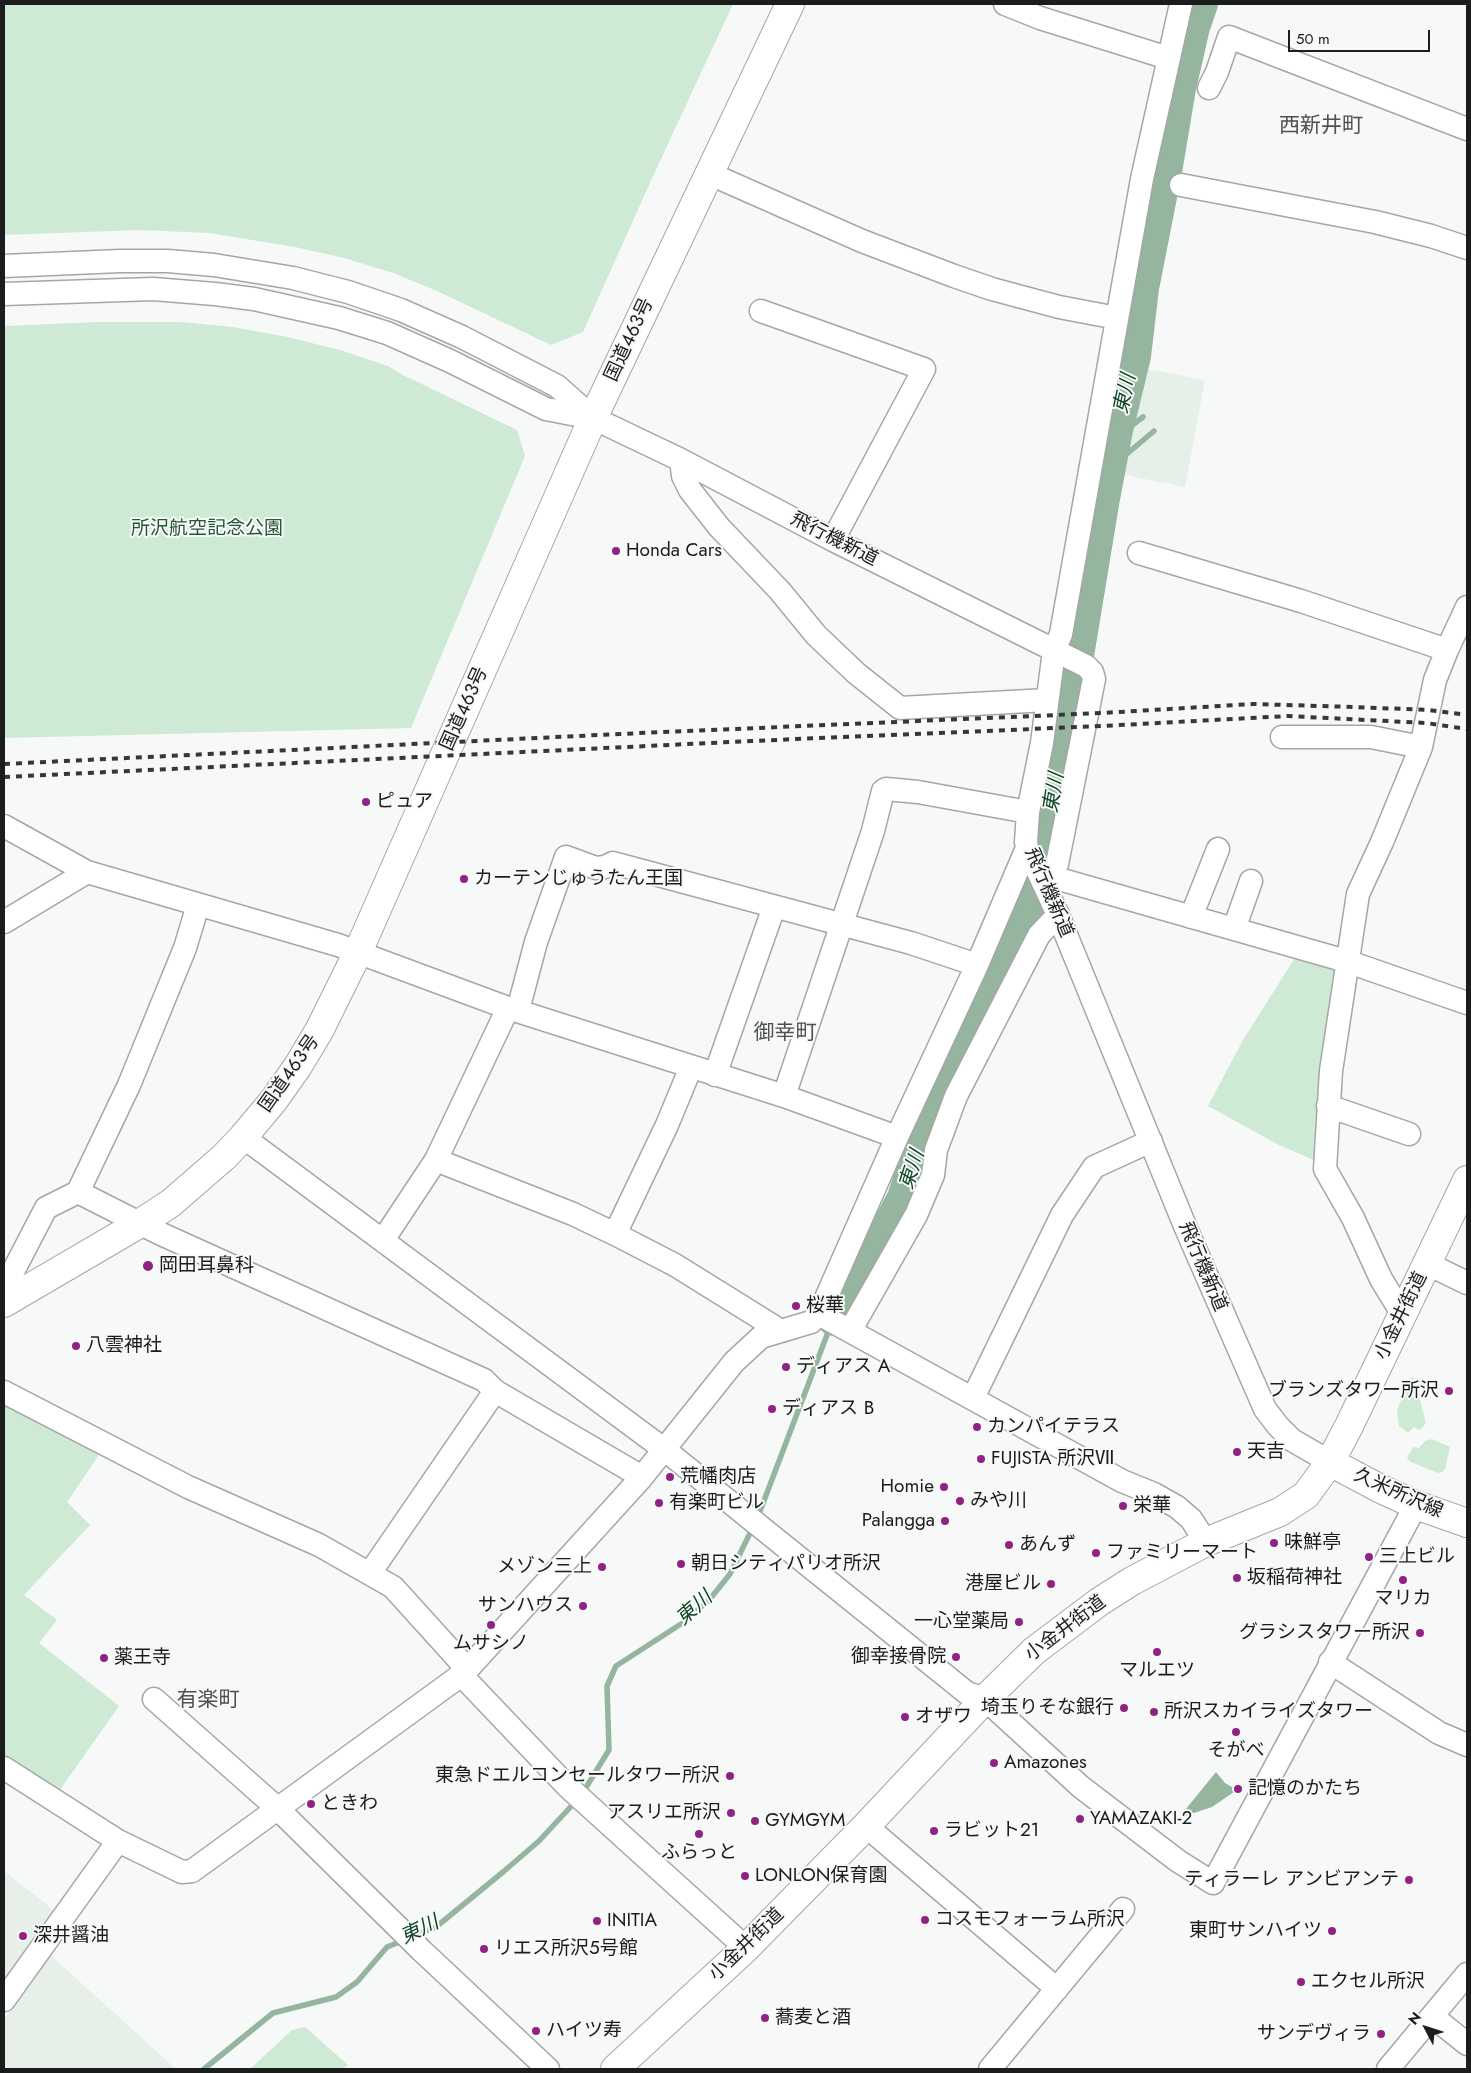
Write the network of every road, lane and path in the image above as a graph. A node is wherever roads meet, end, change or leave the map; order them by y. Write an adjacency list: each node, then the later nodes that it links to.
1 (790, 4): 7 (main road, 国道463号)
2 (1005, 4): 4 (street)
3 (1181, 4): 4 (street)
4 (1168, 58): 13 (street)
5 (1209, 88): 6 (street)
6 (1467, 129)
7 (708, 173): 13 (street); 14 (main road, 国道463号)
8 (1181, 185): 9 (street)
9 (1467, 248)
10 (4, 266): 14 (street)
11 (4, 294): 14 (street)
12 (761, 311): 16 (street)
13 (1117, 318): 20 (street)
14 (593, 418): 15 (street, 飛行機新道); 38 (main road, 国道463号)
15 (681, 460): 16 (street, 飛行機新道); 21 (street)
16 (833, 540): 20 (street, 飛行機新道)
17 (1139, 553): 19 (street)
18 (1467, 607): 19 (street)
19 (1447, 650): 23 (street)
20 (1057, 652): 21 (street, 飛行機新道); 30 (street)
21 (1047, 700): 24 (street, 飛行機新道)
22 (1282, 737): 23 (street)
23 (1421, 747): 39 (street)
24 (1028, 812): 27 (street, 飛行機新道); 36 (street)
25 (4, 826): 28 (street)
26 (1218, 849): 34 (street)
27 (1028, 851): 30 (street, 飛行機新道); 40 (street)
28 (86, 872): 31 (street); 35 (street)
29 (1251, 881): 37 (street)
30 (1044, 883): 33 (street, 飛行機新道); 34 (street)
31 (198, 905): 38 (street); 53 (street)
32 (774, 907): 36 (street); 42 (street); 44 (street)
33 (1058, 915): 50 (street, 飛行機新道); 61 (street)
34 (1191, 917): 37 (street)
35 (4, 922)
36 (842, 925): 40 (street); 45 (street)
37 (1234, 929): 39 (street)
38 (358, 952): 42 (street); 48 (main road, 国道463号)
39 (1346, 961): 41 (street); 46 (street)
40 (977, 965): 49 (street)
41 (1467, 1003)
42 (513, 1009): 43 (street); 51 (street)
43 (691, 1067): 44 (street); 55 (street)
44 (715, 1075): 45 (street)
45 (784, 1096): 49 (street)
46 (1328, 1106): 47 (street); 60 (street)
47 (1409, 1134)
48 (243, 1137): 54 (main road, 国道463号); 56 (street)
49 (897, 1137): 61 (street)
50 (1151, 1141): 65 (street); 67 (street, 飛行機新道)
51 (436, 1160): 55 (street); 56 (street)
52 (1467, 1180): 57 (main road, 小金井街道)
53 (78, 1192): 54 (street); 59 (street)
54 (139, 1224): 59 (main road, 国道463号); 63 (street)
55 (615, 1234): 62 (street)
56 (383, 1240): 66 (street)
57 (1428, 1264): 58 (street); 60 (main road, 小金井街道)
58 (1467, 1282)
59 (8, 1301)
60 (1403, 1315): 67 (main road, 小金井街道)
61 (833, 1322): 62 (street); 65 (street)
62 (781, 1331): 66 (street)
63 (495, 1391): 68 (street); 72 (street)
64 (4, 1392): 72 (street)
65 (974, 1398): 71 (street)
66 (665, 1450): 68 (street); 76 (street)
67 (1330, 1462): 69 (main road, 久米所沢線); 71 (main road, 小金井街道)
68 (642, 1477): 74 (street)
69 (1416, 1504): 70 (main road, 久米所沢線); 73 (street)
70 (1467, 1523)
71 (1206, 1542): 76 (main road, 小金井街道)
72 (370, 1573): 74 (street)
73 (1330, 1662): 76 (street); 77 (street)
74 (464, 1674): 79 (street); 83 (street)
75 (154, 1699): 79 (street)
76 (985, 1699): 80 (main road, 小金井街道)
77 (1467, 1745)
78 (4, 1768): 81 (street)
79 (277, 1808): 81 (street); 89 (street)
80 (866, 1826): 83 (main road, 小金井街道); 85 (street)
81 (118, 1841): 86 (street)
82 (1123, 1909): 85 (street)
83 (746, 1948): 90 (main road, 小金井街道)
84 (1467, 1974): 87 (street)
85 (1057, 1989): 91 (street)
86 (4, 2000)
87 (1432, 2016): 88 (street); 92 (street)
88 (1467, 2044)
89 (548, 2069)
90 (616, 2069)
91 (990, 2069)
92 (1388, 2069)

